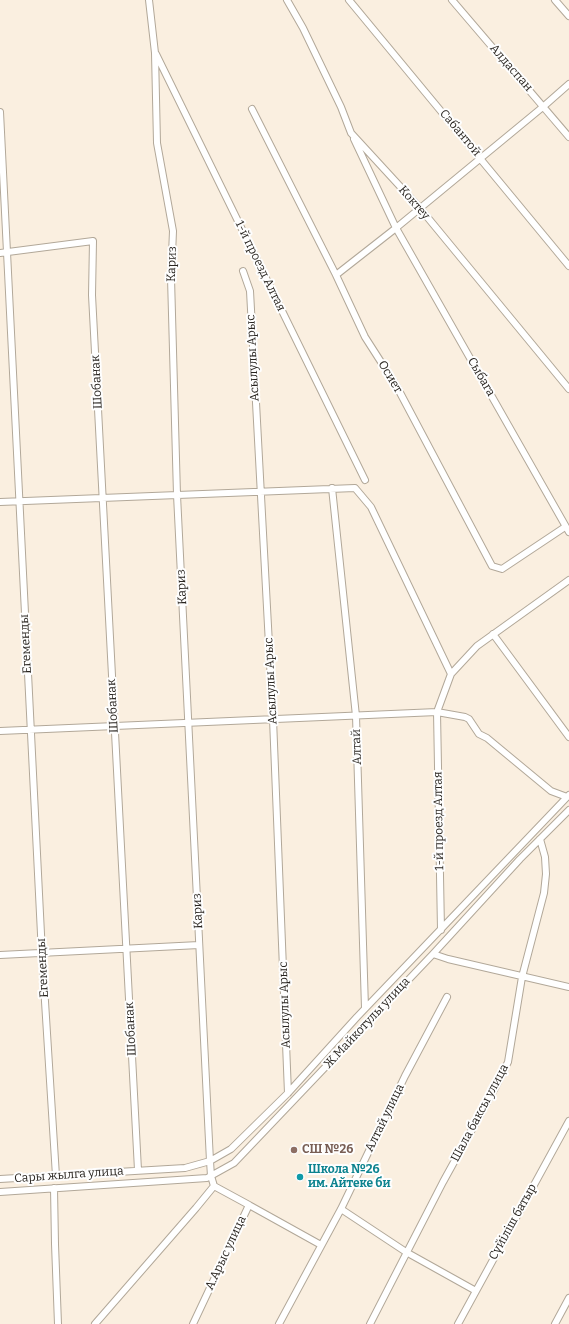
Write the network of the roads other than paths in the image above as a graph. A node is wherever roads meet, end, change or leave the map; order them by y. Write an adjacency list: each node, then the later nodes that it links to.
1 (150, 0): 7 (street, Кариз)
2 (287, 0): 12 (street, Коктеу)
3 (349, 0): 14 (street, Сабантой)
4 (452, 0): 9 (street, Алдаспан)
5 (555, 0): 6 (street)
6 (569, 16)
7 (155, 53): 23 (street, 1-й проезд Алтая); 26 (street, Кариз)
8 (569, 84): 9 (street)
9 (544, 106): 13 (street, Алдаспан); 14 (street)
10 (252, 109): 21 (street, Осиет)
11 (0, 112): 17 (street, Егеменды)
12 (351, 133): 15 (street, Коктеу); 16 (street, Сыбага)
13 (569, 137)
14 (480, 158): 15 (street); 19 (street, Сабантой)
15 (419, 207): 16 (street); 22 (street, Коктеу)
16 (396, 228): 21 (street); 30 (street, Сыбага)
17 (7, 252): 18 (street); 27 (street, Шобанак); 28 (street, Егеменды)
18 (0, 253)
19 (569, 266)
20 (243, 271): 25 (street, Асылулы Арыс)
21 (336, 275): 30 (street, Осиет)
22 (569, 389)
23 (365, 480)
24 (332, 488): 25 (street); 33 (street); 35 (street, Алтай)
25 (261, 491): 26 (street); 36 (street, Асылулы Арыс)
26 (177, 495): 27 (street); 37 (street, Кариз)
27 (103, 498): 28 (street); 38 (street, Шобанак)
28 (19, 501): 29 (street); 39 (street, Егеменды)
29 (0, 502)
30 (567, 529)
31 (569, 580): 32 (street)
32 (493, 634): 33 (street); 41 (street)
33 (451, 674): 34 (street)
34 (437, 712): 35 (street); 42 (street); 47 (street, 1-й проезд Алтая)
35 (356, 716): 36 (street); 56 (street, Алтай)
36 (273, 719): 37 (street); 57 (street, Асылулы Арыс)
37 (189, 723): 38 (street); 48 (street, Кариз)
38 (114, 726): 39 (street); 49 (street, Шобанак)
39 (30, 730): 40 (street); 50 (street, Егеменды)
40 (0, 731)
41 (569, 737)
42 (568, 796): 45 (street, Ж.Майкотулы улица)
43 (569, 810): 44 (street, Ж.Майкотулы улица)
44 (540, 839): 46 (street, Ж.Майкотулы улица); 53 (street, Шала баксы улица)
45 (475, 893): 46 (street); 47 (street, Ж.Майкотулы улица)
46 (482, 900): 51 (street, Ж.Майкотулы улица)
47 (441, 930): 56 (street, Ж.Майкотулы улица)
48 (199, 946): 49 (street); 59 (street, Кариз)
49 (126, 949): 50 (street); 60 (street, Шобанак)
50 (42, 954): 52 (street); 61 (street, Егеменды)
51 (433, 954): 53 (street); 62 (street, Ж.Майкотулы улица)
52 (0, 955)
53 (522, 977): 54 (street); 71 (street, Шала баксы улица)
54 (569, 987)
55 (447, 997): 69 (street, Алтай улица)
56 (365, 1008): 57 (street, Ж.Майкотулы улица)
57 (288, 1093): 59 (street, Ж.Майкотулы улица)
58 (569, 1121): 72 (street, Сүйіліш батыр)
59 (210, 1161): 60 (street, Ж.Майкотулы улица); 62 (street, Кариз)
60 (138, 1170): 61 (street, Сары жылга улица)
61 (56, 1176): 63 (street, Сары жылга улица)
62 (211, 1176): 64 (street, Ж.Майкотулы улица); 65 (street)
63 (0, 1179)
64 (138, 1183): 66 (street, Сары жылга улица)
65 (214, 1186): 68 (street, А.Арыс улица); 75 (street)
66 (54, 1188): 67 (street, Сары жылга улица); 74 (street)
67 (0, 1192)
68 (248, 1205): 70 (street); 76 (street, А.Арыс улица)
69 (341, 1209): 70 (street, Алтай улица); 71 (street)
70 (321, 1245): 77 (street, Алтай улица)
71 (406, 1252): 72 (street); 78 (street, Шала баксы улица)
72 (476, 1291): 79 (street, Сүйіліш батыр)
73 (569, 1298): 80 (street)
74 (58, 1324)
75 (95, 1324)
76 (193, 1324)
77 (279, 1324)
78 (370, 1324)
79 (458, 1324)
80 (555, 1324)

